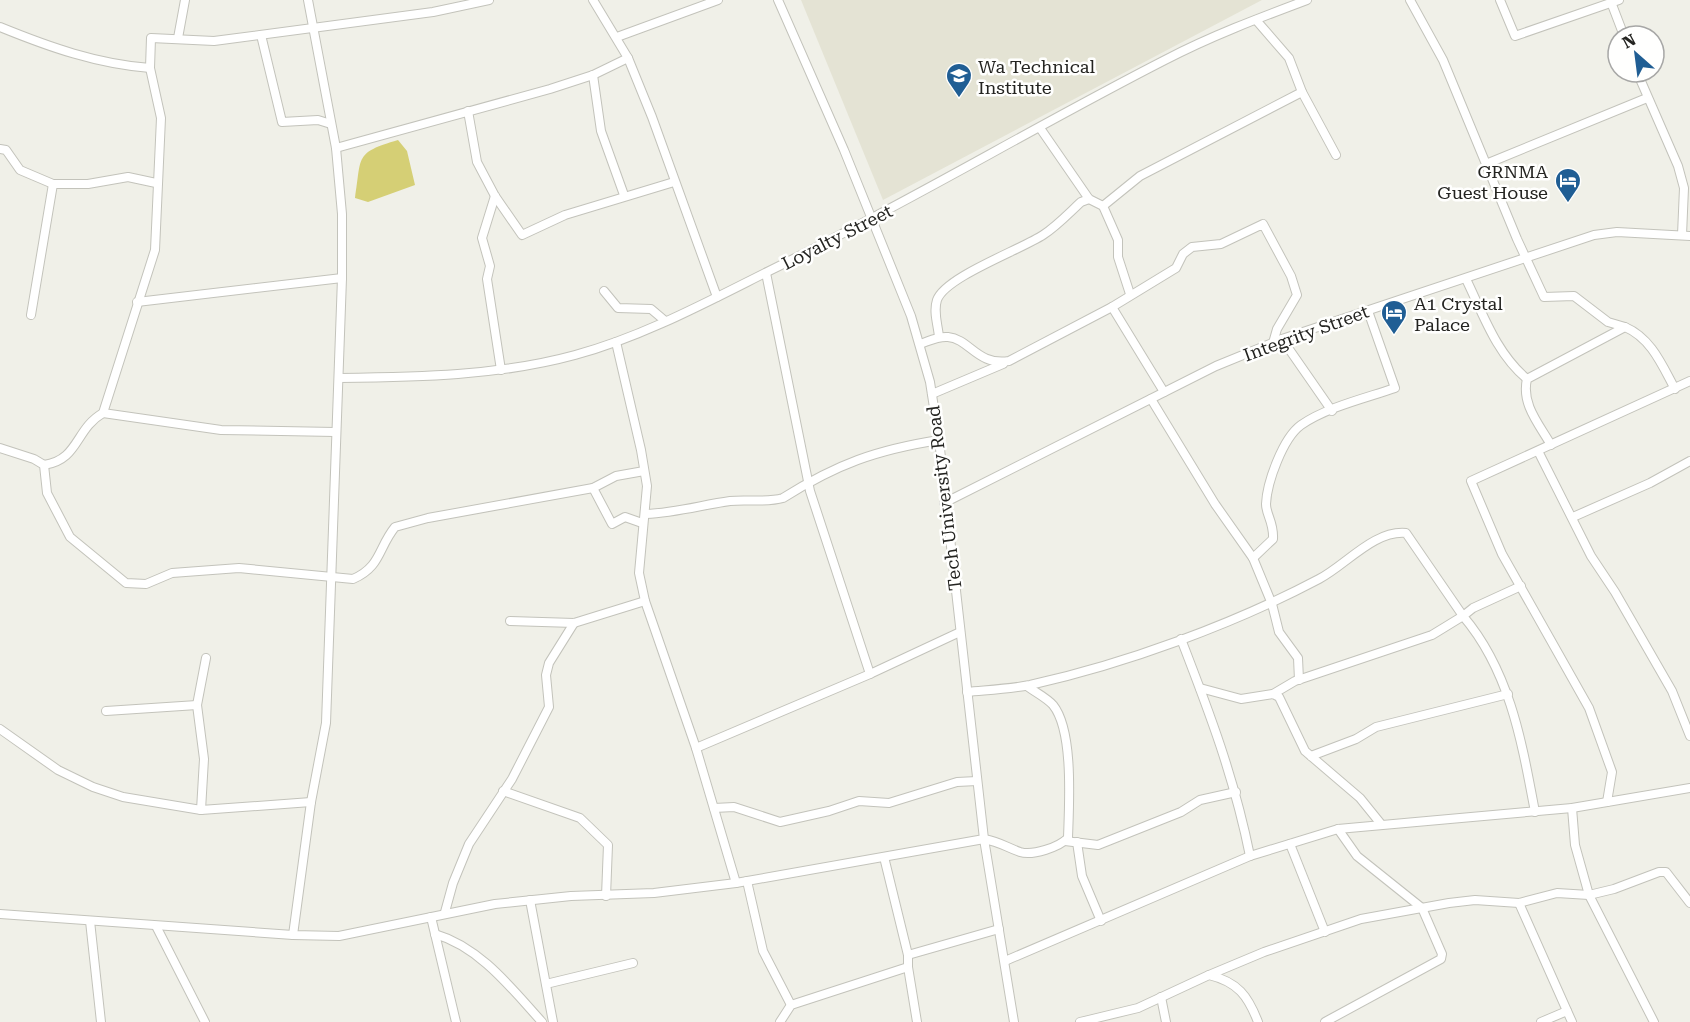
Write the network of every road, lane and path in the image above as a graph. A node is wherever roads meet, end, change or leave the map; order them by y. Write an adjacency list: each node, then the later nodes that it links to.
1 (185, 0): 17 (street)
2 (308, 0): 14 (street)
3 (489, 0): 14 (street)
4 (592, 0): 16 (street)
5 (718, 0): 16 (street)
6 (778, 0): 38 (street, Tech University Road)
7 (1307, 0): 11 (street, Loyalty Street)
8 (1410, 0): 30 (street)
9 (1500, 0): 10 (street)
10 (1615, 1): 12 (street)
11 (1256, 20): 22 (street); 26 (street, Loyalty Street)
12 (1621, 24)
13 (0, 27): 19 (street)
14 (313, 27): 15 (street); 25 (street)
15 (261, 34): 17 (street); 25 (street)
16 (617, 37): 18 (street)
17 (178, 38): 19 (street)
18 (628, 58): 20 (street); 31 (street)
19 (150, 68): 32 (street)
20 (593, 75): 24 (street); 34 (street)
21 (1642, 84): 23 (street)
22 (1302, 92): 29 (street); 37 (street)
23 (1647, 98): 30 (street); 39 (street)
24 (468, 111): 27 (street); 35 (street)
25 (331, 124): 27 (street)
26 (1040, 128): 36 (street); 38 (street, Loyalty Street)
27 (336, 148): 42 (street)
28 (0, 149): 33 (street)
29 (1336, 155)
30 (1486, 164): 40 (street)
31 (674, 182): 34 (street); 46 (street)
32 (156, 183): 33 (street); 47 (street)
33 (53, 184): 50 (street)
34 (624, 195): 35 (street)
35 (495, 196): 59 (street)
36 (1089, 199): 37 (street); 53 (street)
37 (1103, 206): 45 (street)
38 (873, 220): 41 (street, Loyalty Street); 57 (street, Tech University Road)
39 (1686, 236): 40 (street, Integrity Street)
40 (1525, 258): 43 (street, Integrity Street); 52 (street)
41 (766, 273): 46 (street, Loyalty Street); 77 (street)
42 (342, 278): 47 (street); 60 (street)
43 (1466, 279): 49 (street, Integrity Street); 61 (street)
44 (604, 291): 51 (street)
45 (1130, 294): 48 (street); 56 (street)
46 (717, 297): 51 (street, Loyalty Street)
47 (137, 302): 68 (street)
48 (1112, 307): 58 (street); 64 (street)
49 (1368, 311): 54 (street, Integrity Street); 67 (street)
50 (30, 315)
51 (664, 320): 55 (street, Loyalty Street)
52 (1625, 327): 61 (street); 63 (street)
53 (939, 337): 57 (street); 58 (street)
54 (1282, 339): 56 (street, Integrity Street); 67 (street)
55 (616, 342): 59 (street, Loyalty Street); 76 (street)
56 (1273, 343): 64 (street, Integrity Street)
57 (920, 344): 65 (street, Tech University Road)
58 (1009, 361): 65 (street)
59 (501, 370): 60 (street, Loyalty Street)
60 (339, 378): 69 (street)
61 (1527, 379): 71 (street)
62 (1690, 381): 63 (street)
63 (1675, 389): 71 (street)
64 (1164, 392): 66 (street, Integrity Street)
65 (932, 394): 70 (street, Tech University Road)
66 (1151, 399): 79 (street, Integrity Street); 82 (street)
67 (1332, 411): 82 (street)
68 (103, 413): 69 (street); 75 (street)
69 (335, 432): 83 (street)
70 (939, 440): 77 (street); 79 (street, Tech University Road)
71 (1551, 445): 73 (street)
72 (0, 448): 75 (street)
73 (1538, 451): 80 (street); 84 (street)
74 (1690, 461): 80 (street)
75 (44, 465): 83 (street)
76 (644, 471): 78 (street); 81 (street)
77 (808, 482): 81 (street); 93 (street)
78 (593, 488): 81 (street); 83 (street)
79 (944, 503): 90 (street, Tech University Road)
80 (1573, 517): 103 (street)
81 (644, 518): 85 (street)
82 (1253, 558): 86 (street)
83 (331, 576): 110 (street)
84 (1521, 586): 87 (street); 111 (street)
85 (645, 601): 89 (street); 104 (street)
86 (1272, 604): 87 (street); 91 (street); 94 (street)
87 (1463, 616): 94 (street); 99 (street)
88 (510, 621): 89 (street)
89 (574, 623): 108 (street)
90 (960, 632): 93 (street); 97 (street, Tech University Road)
91 (1181, 639): 95 (street); 96 (street)
92 (206, 658): 100 (street)
93 (870, 674): 104 (street)
94 (1299, 680): 98 (street)
95 (1027, 686): 97 (street); 119 (street)
96 (1200, 688): 98 (street); 109 (street)
97 (967, 692): 106 (street, Tech University Road)
98 (1273, 694): 105 (street)
99 (1508, 694): 105 (street); 115 (street)
100 (197, 705): 101 (street); 114 (street)
101 (106, 711)
102 (0, 729): 114 (street)
103 (1690, 736)
104 (696, 748): 112 (street)
105 (1311, 756): 116 (street)
106 (977, 781): 112 (street); 118 (street, Tech University Road)
107 (1690, 788): 111 (street)
108 (503, 791): 127 (street); 132 (street)
109 (1236, 792): 120 (street); 122 (street)
110 (311, 802): 114 (street); 141 (street)
111 (1606, 802): 113 (street)
112 (714, 808): 125 (street)
113 (1572, 808): 115 (street); 126 (street)
114 (201, 810)
115 (1535, 812): 116 (street)
116 (1381, 824): 117 (street)
117 (1338, 830): 121 (street); 131 (street)
118 (984, 839): 119 (street); 123 (street); 138 (street, Tech University Road)
119 (1065, 841): 120 (street)
120 (1077, 842): 136 (street)
121 (1290, 844): 122 (street); 139 (street)
122 (1250, 856): 136 (street)
123 (884, 857): 124 (street); 142 (street)
124 (747, 881): 125 (street); 149 (street)
125 (736, 883): 127 (street)
126 (1589, 895): 129 (street); 130 (street); 165 (street)
127 (606, 896): 128 (street)
128 (530, 900): 132 (street); 147 (street)
129 (1519, 903): 131 (street); 150 (street)
130 (1690, 903)
131 (1422, 908): 139 (street); 162 (street)
132 (445, 912): 134 (street)
133 (0, 914): 135 (street)
134 (431, 917): 140 (street); 141 (street)
135 (90, 921): 137 (street); 151 (street)
136 (1101, 921): 143 (street)
137 (156, 926): 141 (street); 152 (street)
138 (999, 929): 142 (street); 143 (street, Tech University Road)
139 (1325, 932): 146 (street)
140 (435, 934): 153 (street); 154 (street)
141 (293, 935)
142 (908, 955): 145 (street)
143 (1005, 961): 158 (street, Tech University Road)
144 (633, 963): 147 (street)
145 (908, 968): 149 (street); 157 (street)
146 (1209, 975): 148 (street); 161 (street)
147 (546, 984): 155 (street)
148 (1161, 998): 159 (street); 160 (street)
149 (791, 1005): 156 (street)
150 (1567, 1011): 163 (street); 164 (street)
151 (101, 1022)
152 (205, 1022)
153 (456, 1022)
154 (542, 1022)
155 (553, 1022)
156 (780, 1022)
157 (917, 1022)
158 (1014, 1022)
159 (1080, 1022)
160 (1166, 1022)
161 (1258, 1022)
162 (1325, 1022)
163 (1541, 1022)
164 (1572, 1022)
165 (1654, 1022)

